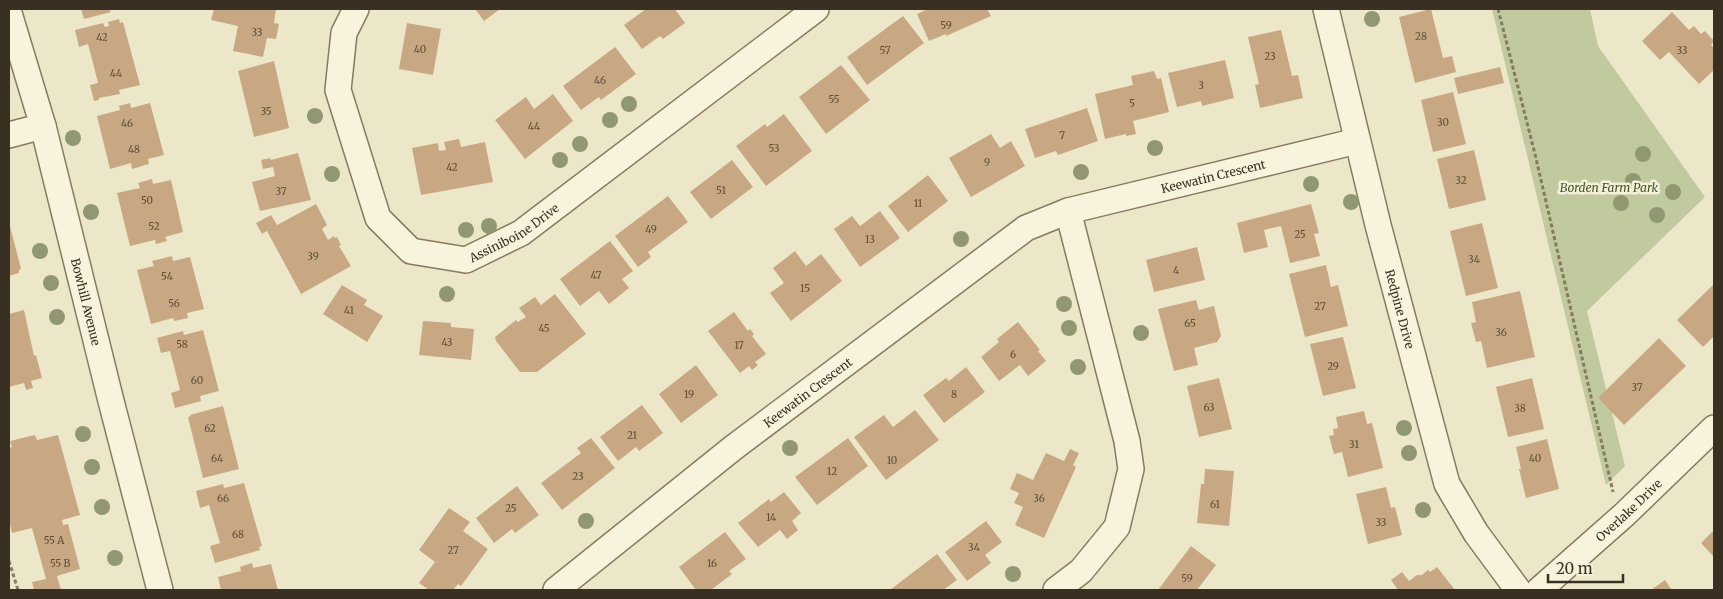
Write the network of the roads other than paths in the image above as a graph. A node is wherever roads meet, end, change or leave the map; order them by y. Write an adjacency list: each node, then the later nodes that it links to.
1 (356, 9): 2 (street, Assiniboine Drive)
2 (816, 9)
3 (1326, 9): 7 (street, Redpine Drive)
4 (9, 13): 5 (street, Bowhill Avenue)
5 (44, 126): 6 (street); 10 (street, Bowhill Avenue)
6 (9, 135)
7 (1357, 141): 8 (street, Keewatin Crescent); 13 (street, Redpine Drive)
8 (1068, 211): 11 (street, Keewatin Crescent); 12 (street)
9 (1714, 428): 14 (street, Overlake Drive)
10 (160, 590)
11 (556, 590)
12 (1056, 590)
13 (1518, 590)
14 (1540, 590)

